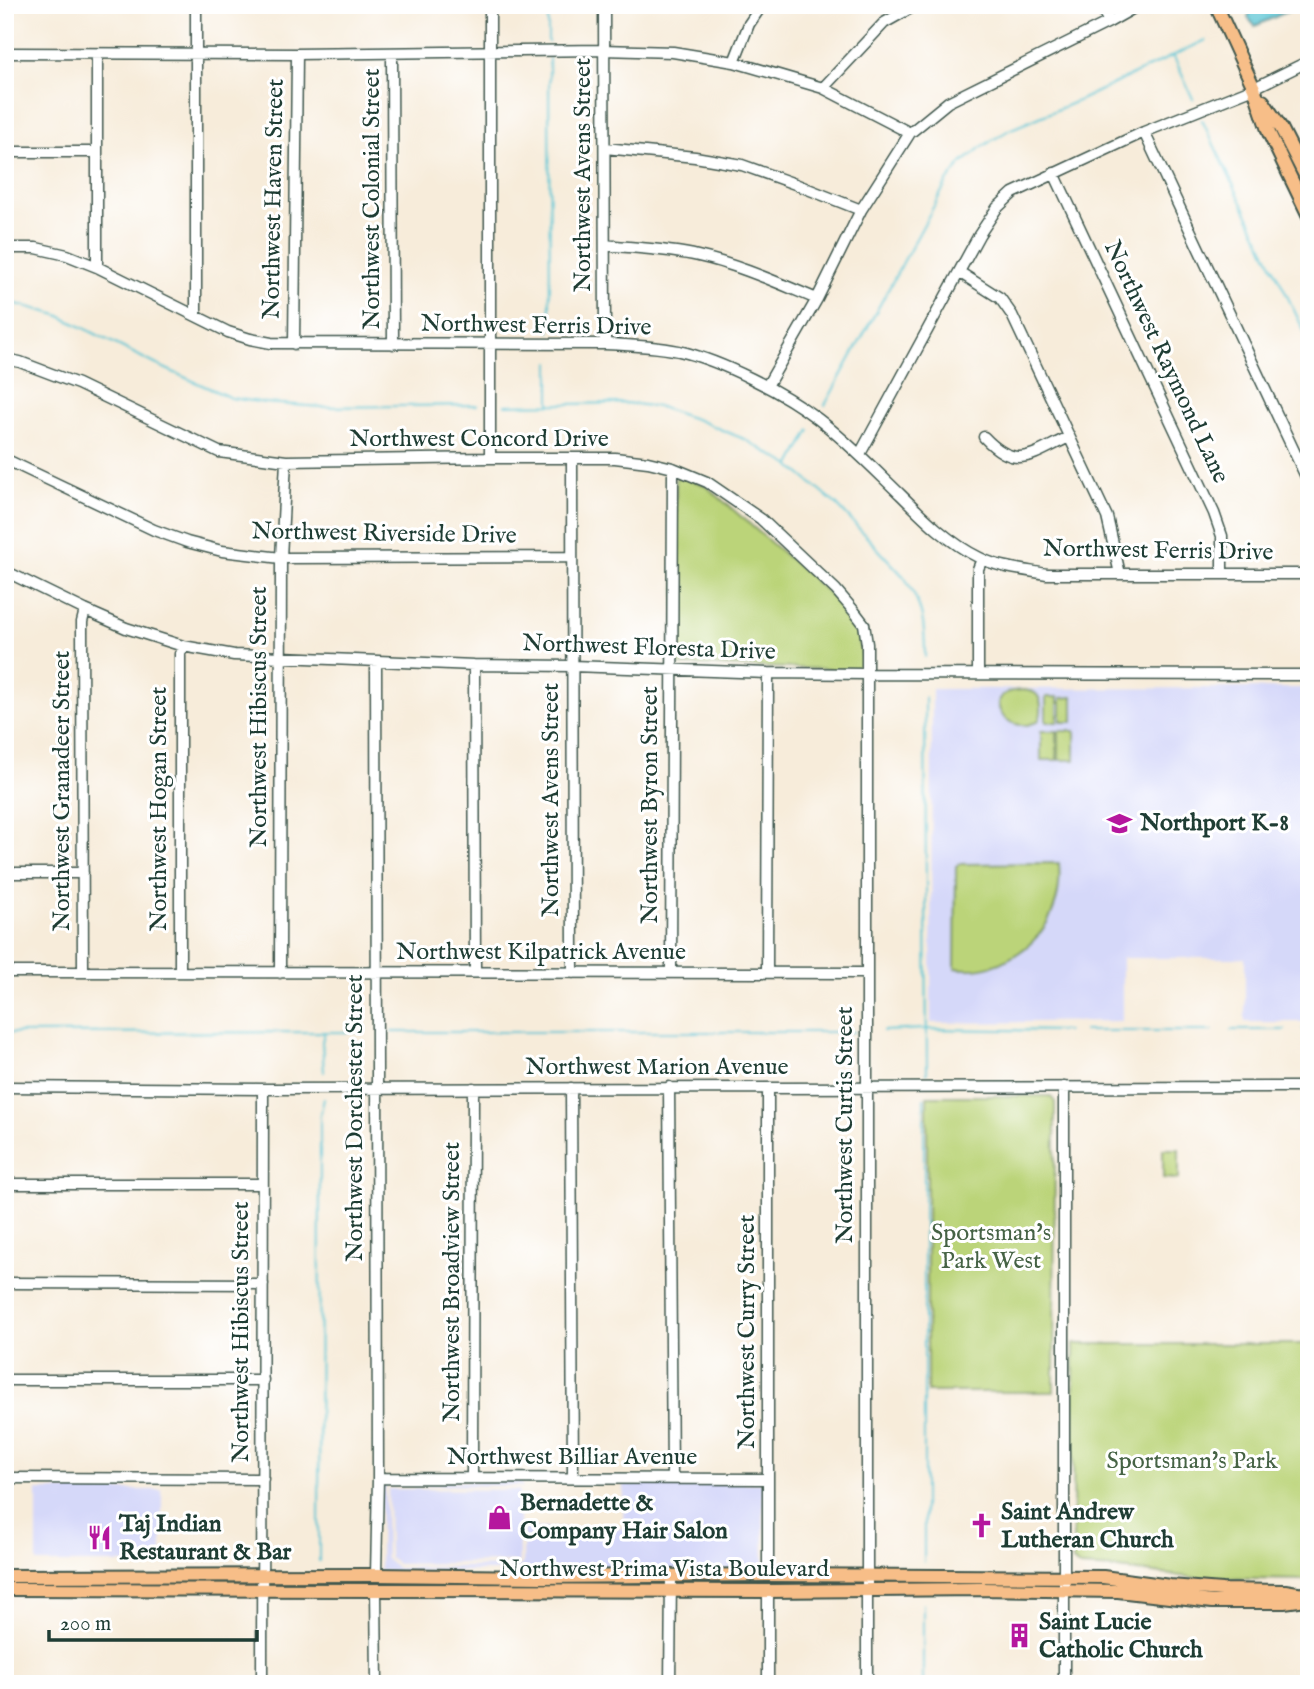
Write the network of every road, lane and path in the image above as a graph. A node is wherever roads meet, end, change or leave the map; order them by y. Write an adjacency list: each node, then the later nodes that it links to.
1 (196, 5): 12 (street)
2 (490, 5): 11 (street)
3 (604, 5): 10 (street, Northwest Avens Street)
4 (762, 5): 18 (street)
5 (916, 5): 19 (street)
6 (1100, 5): 9 (street)
7 (1139, 5): 9 (street)
8 (1216, 5): 20 (main road)
9 (1108, 22): 22 (street)
10 (603, 50): 11 (street); 18 (street); 23 (street, Northwest Avens Street)
11 (490, 51): 14 (street); 38 (street)
12 (197, 52): 15 (street); 16 (street); 35 (street)
13 (5, 53): 15 (street)
14 (393, 53): 16 (street); 37 (street, Northwest Colonial Street)
15 (97, 54): 25 (street)
16 (297, 54): 36 (street, Northwest Haven Street)
17 (1309, 61): 20 (street)
18 (734, 62): 19 (street)
19 (823, 88): 22 (street)
20 (1254, 88): 21 (street); 27 (main road); 29 (main road)
21 (1143, 132): 26 (street); 50 (street)
22 (910, 133): 28 (street)
23 (605, 148): 28 (street); 30 (street, Northwest Avens Street)
24 (5, 152): 25 (street)
25 (96, 152): 32 (street)
26 (1054, 173): 33 (street); 55 (street, Northwest Raymond Lane)
27 (1307, 176)
28 (861, 210): 34 (street)
29 (1309, 216)
30 (605, 245): 34 (street); 39 (street, Northwest Avens Street)
31 (5, 248): 32 (street, Northwest Ferris Drive)
32 (97, 267): 35 (street, Northwest Ferris Drive)
33 (959, 272): 42 (street); 44 (street)
34 (817, 299): 41 (street)
35 (196, 316): 36 (street, Northwest Ferris Drive)
36 (294, 344): 37 (street, Northwest Ferris Drive)
37 (393, 344): 38 (street, Northwest Ferris Drive)
38 (491, 344): 39 (street, Northwest Ferris Drive); 45 (street)
39 (605, 344): 41 (street, Northwest Ferris Drive)
40 (5, 359): 48 (street, Northwest Concord Drive)
41 (767, 386): 44 (street, Northwest Ferris Drive)
42 (1069, 437): 43 (street); 56 (street)
43 (984, 438)
44 (860, 454): 53 (street, Northwest Ferris Drive)
45 (491, 458): 47 (street, Northwest Concord Drive); 48 (street, Northwest Concord Drive)
46 (5, 459): 52 (street, Northwest Riverside Drive)
47 (572, 459): 49 (street, Northwest Concord Drive); 51 (street, Northwest Avens Street)
48 (286, 461): 52 (street, Northwest Hibiscus Street)
49 (673, 468): 64 (street, Northwest Byron Street); 66 (street, Northwest Concord Drive)
50 (1309, 483)
51 (572, 557): 52 (street, Northwest Riverside Drive); 63 (street, Northwest Avens Street)
52 (281, 558): 60 (street, Northwest Hibiscus Street)
53 (982, 559): 56 (street, Northwest Ferris Drive); 67 (street)
54 (5, 571): 58 (street, Northwest Floresta Drive)
55 (1222, 573): 56 (street, Northwest Ferris Drive); 57 (street, Northwest Ferris Drive)
56 (1120, 574)
57 (1309, 574)
58 (85, 610): 59 (street, Northwest Floresta Drive); 70 (street, Northwest Granadeer Street)
59 (183, 646): 60 (street, Northwest Floresta Drive); 73 (street, Northwest Hogan Street)
60 (280, 658): 61 (street, Northwest Floresta Drive); 75 (street, Northwest Hibiscus Street)
61 (376, 661): 62 (street, Northwest Floresta Drive); 76 (street, Northwest Dorchester Street)
62 (474, 665): 63 (street, Northwest Floresta Drive); 74 (street)
63 (572, 666): 64 (street, Northwest Floresta Drive); 77 (street, Northwest Avens Street)
64 (672, 669): 65 (street, Northwest Floresta Drive); 78 (street, Northwest Byron Street)
65 (768, 673): 66 (street, Northwest Floresta Drive); 79 (street)
66 (867, 674): 67 (street, Northwest Floresta Drive); 80 (street, Northwest Curtis Street)
67 (978, 674): 68 (street, Northwest Floresta Drive)
68 (1309, 675)
69 (5, 873): 70 (street)
70 (83, 873): 71 (street, Northwest Granadeer Street)
71 (83, 971): 72 (street, Northwest Kilpatrick Avenue); 73 (street, Northwest Kilpatrick Avenue)
72 (5, 972)
73 (180, 972): 75 (street, Northwest Kilpatrick Avenue)
74 (475, 972): 76 (street, Northwest Kilpatrick Avenue); 77 (street, Northwest Kilpatrick Avenue)
75 (280, 973): 76 (street, Northwest Kilpatrick Avenue)
76 (376, 973): 85 (street, Northwest Dorchester Street)
77 (573, 973): 78 (street, Northwest Kilpatrick Avenue)
78 (671, 973): 79 (street, Northwest Kilpatrick Avenue)
79 (767, 973): 80 (street, Northwest Kilpatrick Avenue)
80 (866, 973): 89 (street, Northwest Curtis Street)
81 (5, 1087): 90 (street, Northwest Marion Avenue)
82 (669, 1087): 87 (street, Northwest Marion Avenue); 88 (street, Northwest Marion Avenue); 101 (street)
83 (1064, 1087): 84 (street, Northwest Marion Avenue); 89 (street, Northwest Marion Avenue); 110 (street)
84 (1309, 1087)
85 (376, 1088): 86 (street, Northwest Marion Avenue); 90 (street, Northwest Marion Avenue); 99 (street, Northwest Dorchester Street)
86 (473, 1088): 87 (street, Northwest Marion Avenue); 97 (street, Northwest Broadview Street)
87 (571, 1088): 100 (street)
88 (768, 1088): 89 (street, Northwest Marion Avenue); 103 (street, Northwest Curry Street)
89 (866, 1088): 109 (street, Northwest Curtis Street)
90 (263, 1089): 92 (street, Northwest Hibiscus Street)
91 (5, 1184): 92 (street)
92 (262, 1184): 94 (street, Northwest Hibiscus Street)
93 (5, 1283): 94 (street)
94 (263, 1284): 96 (street, Northwest Hibiscus Street)
95 (5, 1380): 96 (street)
96 (263, 1380): 102 (street, Northwest Hibiscus Street)
97 (472, 1477): 99 (street, Northwest Billiar Avenue); 100 (street, Northwest Billiar Avenue)
98 (5, 1478): 102 (street)
99 (378, 1478): 104 (street, Northwest Dorchester Street)
100 (573, 1478): 101 (street, Northwest Billiar Avenue)
101 (671, 1478): 103 (street, Northwest Billiar Avenue)
102 (262, 1479): 111 (street, Northwest Hibiscus Street)
103 (767, 1479): 105 (street, Northwest Curry Street)
104 (376, 1575): 107 (main road, Northwest Prima Vista Boulevard); 111 (main road, Northwest Prima Vista Boulevard)
105 (768, 1575): 108 (main road, Northwest Prima Vista Boulevard); 109 (main road, Northwest Prima Vista Boulevard)
106 (5, 1576): 111 (main road)
107 (461, 1576): 108 (main road, Northwest Prima Vista Boulevard); 113 (main road)
108 (671, 1576): 114 (street)
109 (866, 1576): 110 (main road, Northwest Prima Vista Boulevard); 115 (street, Northwest Curtis Street)
110 (1064, 1577): 117 (street); 118 (main road, Northwest Prima Vista Boulevard)
111 (263, 1582): 112 (main road); 113 (main road, Northwest Prima Vista Boulevard); 119 (street, Northwest Hibiscus Street)
112 (5, 1589)
113 (380, 1590): 114 (main road, Northwest Prima Vista Boulevard); 120 (street)
114 (670, 1590): 116 (main road, Northwest Prima Vista Boulevard); 121 (street)
115 (867, 1590): 116 (main road, Northwest Prima Vista Boulevard); 117 (main road, Northwest Prima Vista Boulevard); 123 (street, Northwest Curtis Street)
116 (768, 1591): 122 (street)
117 (1064, 1591): 118 (main road, Northwest Prima Vista Boulevard); 124 (street)
118 (1309, 1597)
119 (262, 1684)
120 (377, 1684)
121 (670, 1684)
122 (768, 1684)
123 (867, 1684)
124 (1064, 1684)

